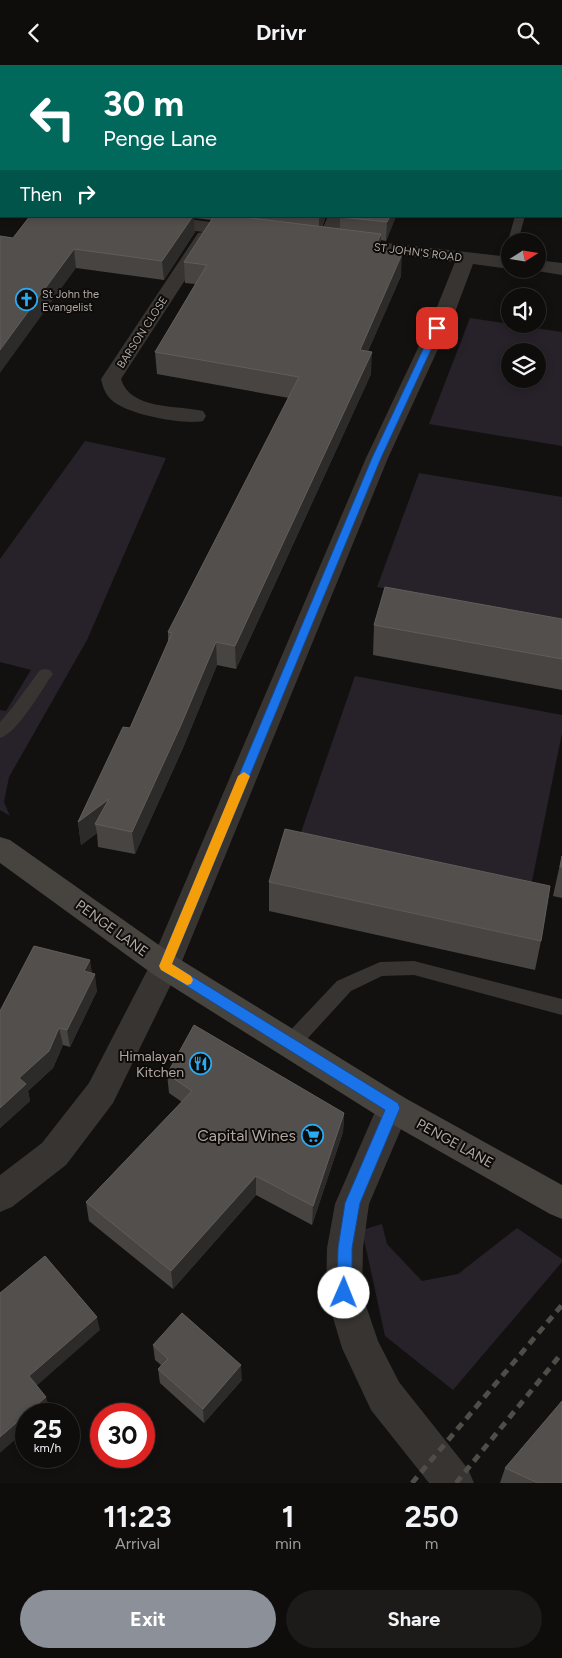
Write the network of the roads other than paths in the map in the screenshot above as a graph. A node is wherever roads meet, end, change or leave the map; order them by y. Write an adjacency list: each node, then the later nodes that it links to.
1 (134, 217): 4 (street)
2 (337, 217): 9 (street)
3 (520, 217): 7 (lane)
4 (186, 220): 5 (street)
5 (210, 227): 6 (street); 14 (street, BARSON CLOSE)
6 (258, 233)
7 (515, 233)
8 (307, 239): 9 (street, ST JOHN'S ROAD)
9 (326, 241): 10 (street, ST JOHN'S ROAD)
10 (466, 257): 11 (street, ST JOHN'S ROAD); 18 (street)
11 (501, 259)
12 (546, 267): 13 (street)
13 (562, 269)
14 (195, 416)
15 (44, 674): 16 (lane)
16 (0, 732)
17 (0, 848): 18 (street, PENGE LANE)
18 (165, 966): 20 (street, PENGE LANE); 22 (street)
19 (562, 1007): 20 (lane)
20 (290, 1044): 21 (street, PENGE LANE)
21 (393, 1108): 23 (street, PENGE LANE); 24 (street)
22 (0, 1196)
23 (562, 1203)
24 (454, 1483)

